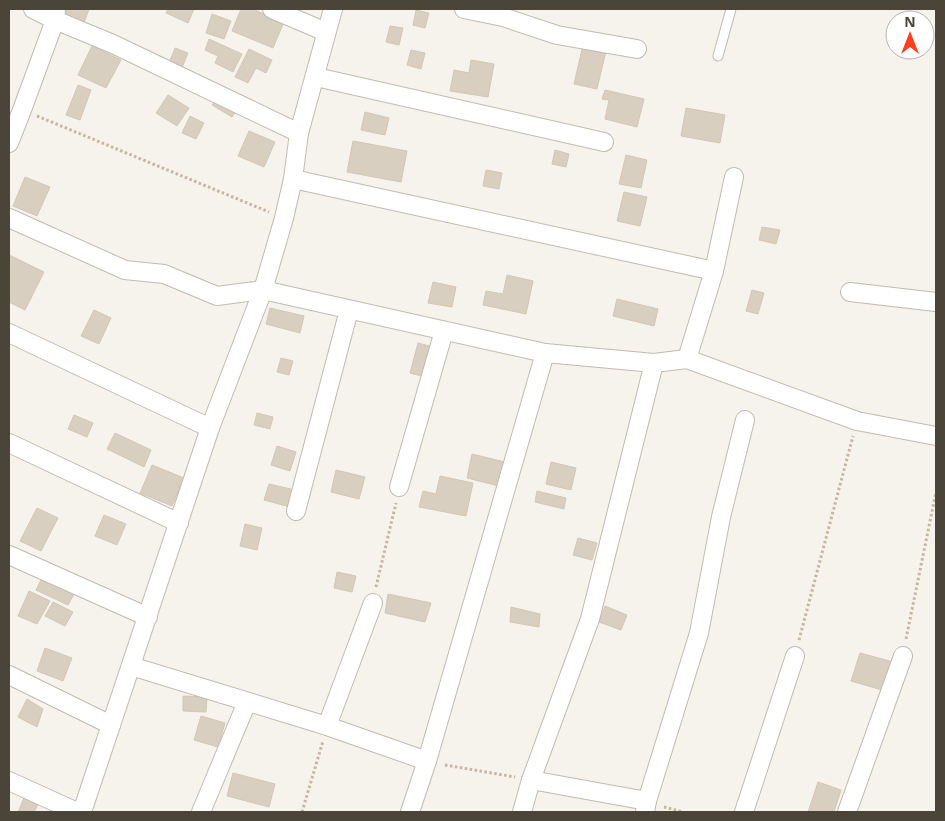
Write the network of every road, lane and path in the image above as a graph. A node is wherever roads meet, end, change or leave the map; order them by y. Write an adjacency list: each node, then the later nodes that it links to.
1 (33, 9): 6 (street)
2 (272, 9): 7 (street)
3 (333, 9): 7 (street)
4 (464, 9): 8 (street)
5 (731, 9): 9 (lane)
6 (55, 14): 11 (street); 12 (street)
7 (326, 32): 10 (street)
8 (638, 49)
9 (718, 56)
10 (316, 77): 12 (street); 13 (street)
11 (16, 107): 14 (street); 18 (path)
12 (299, 134): 16 (street)
13 (604, 142)
14 (9, 143)
15 (734, 177): 19 (street)
16 (293, 179): 18 (street); 19 (street)
17 (9, 218): 20 (street)
18 (284, 218): 20 (street)
19 (714, 271): 27 (street)
20 (263, 290): 23 (street); 31 (street)
21 (850, 292): 22 (street)
22 (936, 302)
23 (349, 310): 24 (street); 36 (street)
24 (444, 331): 26 (street); 34 (street)
25 (9, 333): 31 (street)
26 (545, 353): 28 (street); 48 (street)
27 (687, 359): 28 (street); 30 (street)
28 (654, 363): 49 (street)
29 (744, 420): 51 (street)
30 (857, 421): 32 (street); 41 (path)
31 (210, 428): 37 (street)
32 (936, 436)
33 (9, 443): 37 (street)
34 (399, 487): 39 (path)
35 (936, 492): 42 (path)
36 (296, 511)
37 (178, 523): 40 (street)
38 (9, 555): 40 (street)
39 (373, 603): 47 (street)
40 (148, 617): 43 (street)
41 (795, 656): 58 (street)
42 (903, 656): 59 (street)
43 (131, 666): 45 (street); 46 (street)
44 (9, 675): 46 (street)
45 (247, 702): 47 (street); 54 (street)
46 (111, 725): 53 (street)
47 (327, 726): 48 (street); 55 (path)
48 (427, 762): 49 (path); 56 (street)
49 (531, 780): 51 (street); 57 (street)
50 (9, 781): 52 (street)
51 (646, 807)
52 (77, 812)
53 (82, 812)
54 (201, 812)
55 (302, 812)
56 (410, 812)
57 (522, 812)
58 (744, 812)
59 (847, 812)

